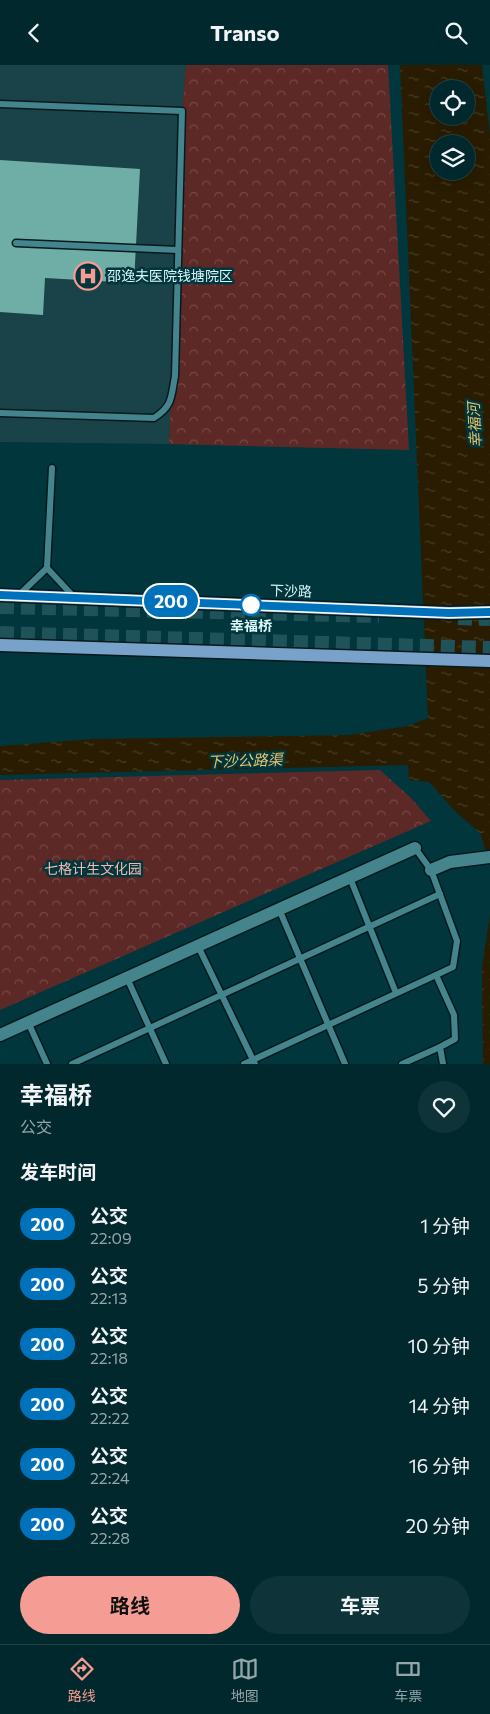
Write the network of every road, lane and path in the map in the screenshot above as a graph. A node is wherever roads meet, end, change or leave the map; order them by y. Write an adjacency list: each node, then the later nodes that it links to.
1 (0, 104): 3 (lane)
2 (16, 243): 3 (lane)
3 (178, 250): 4 (lane)
4 (0, 413)
5 (52, 468): 6 (lane)
6 (47, 568): 8 (lane); 9 (lane)
7 (0, 595): 8 (main road, 下沙路)
8 (19, 595): 9 (main road, 下沙路)
9 (75, 598): 10 (main road, 下沙路)
10 (490, 612)
11 (0, 645): 12 (main road)
12 (490, 661)
13 (415, 848): 15 (lane); 16 (street)
14 (485, 858): 15 (street)
15 (431, 870): 17 (lane)
16 (350, 878): 18 (street); 19 (lane)
17 (440, 894): 19 (lane); 22 (lane)
18 (279, 909): 20 (street); 21 (lane)
19 (369, 926): 21 (lane); 24 (lane)
20 (198, 945): 23 (street); 25 (lane)
21 (300, 958): 25 (lane); 27 (lane)
22 (436, 975): 24 (lane); 30 (lane)
23 (127, 977): 26 (street); 28 (lane)
24 (396, 993): 27 (lane)
25 (222, 995): 28 (lane); 31 (lane)
26 (28, 1022): 29 (street); 32 (lane)
27 (328, 1025): 31 (lane); 36 (lane)
28 (150, 1028): 33 (lane); 34 (lane)
29 (0, 1035)
30 (440, 1047): 37 (lane); 38 (lane)
31 (254, 1062): 35 (lane)
32 (47, 1064)
33 (72, 1064)
34 (166, 1064)
35 (244, 1064)
36 (345, 1064)
37 (402, 1064)
38 (443, 1064)

